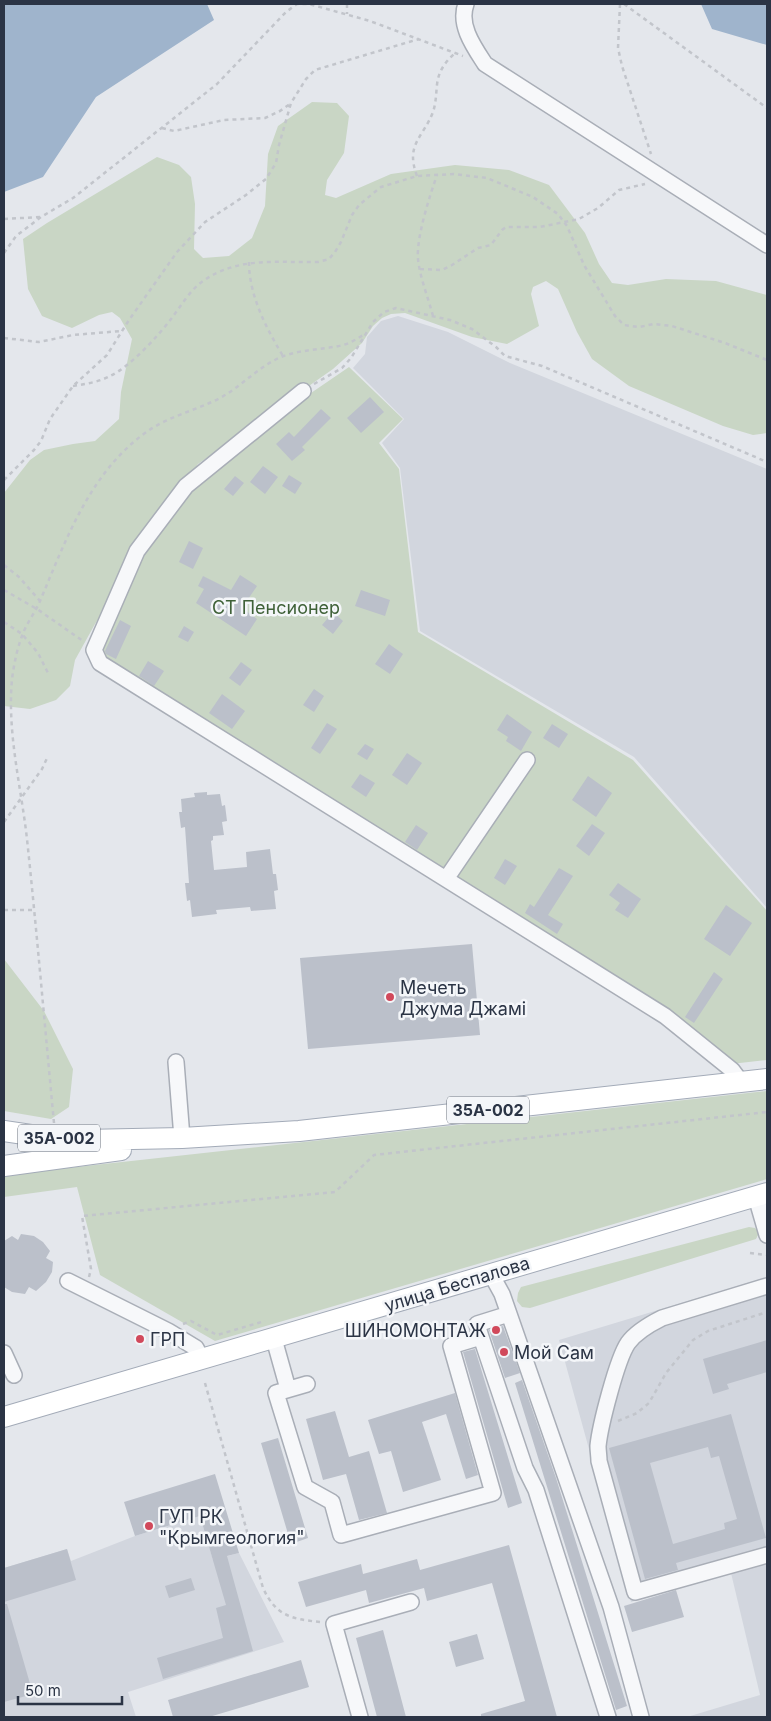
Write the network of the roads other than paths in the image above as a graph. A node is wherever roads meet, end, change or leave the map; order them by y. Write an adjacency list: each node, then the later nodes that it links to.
1 (466, 4): 2 (lane)
2 (767, 245)
3 (303, 391): 5 (lane)
4 (527, 760): 5 (lane)
5 (446, 879): 8 (lane)
6 (176, 1062): 11 (lane)
7 (767, 1080): 8 (main road, 35А-002)
8 (741, 1082): 10 (main road, 35А-002)
9 (4, 1131): 12 (main road, 35А-002)
10 (234, 1135): 11 (main road, 35А-002); 13 (main road, 35А-002)
11 (182, 1138): 12 (main road, 35А-002)
12 (115, 1140): 13 (main road)
13 (5, 1157)
14 (761, 1195): 15 (lane); 16 (main road, улица Беспалова)
15 (767, 1235)
16 (491, 1274): 19 (lane); 20 (main road, улица Беспалова)
17 (68, 1281): 23 (lane)
18 (767, 1286): 28 (lane)
19 (509, 1314): 21 (lane); 32 (lane)
20 (272, 1329): 23 (main road, улица Беспалова); 26 (lane)
21 (481, 1337): 26 (lane); 31 (lane)
22 (4, 1353): 24 (lane)
23 (202, 1359): 27 (main road, улица Беспалова)
24 (14, 1375)
25 (307, 1384): 26 (lane)
26 (288, 1390)
27 (4, 1417)
28 (767, 1555)
29 (411, 1602): 30 (lane)
30 (360, 1717)
31 (608, 1717)
32 (641, 1717)

